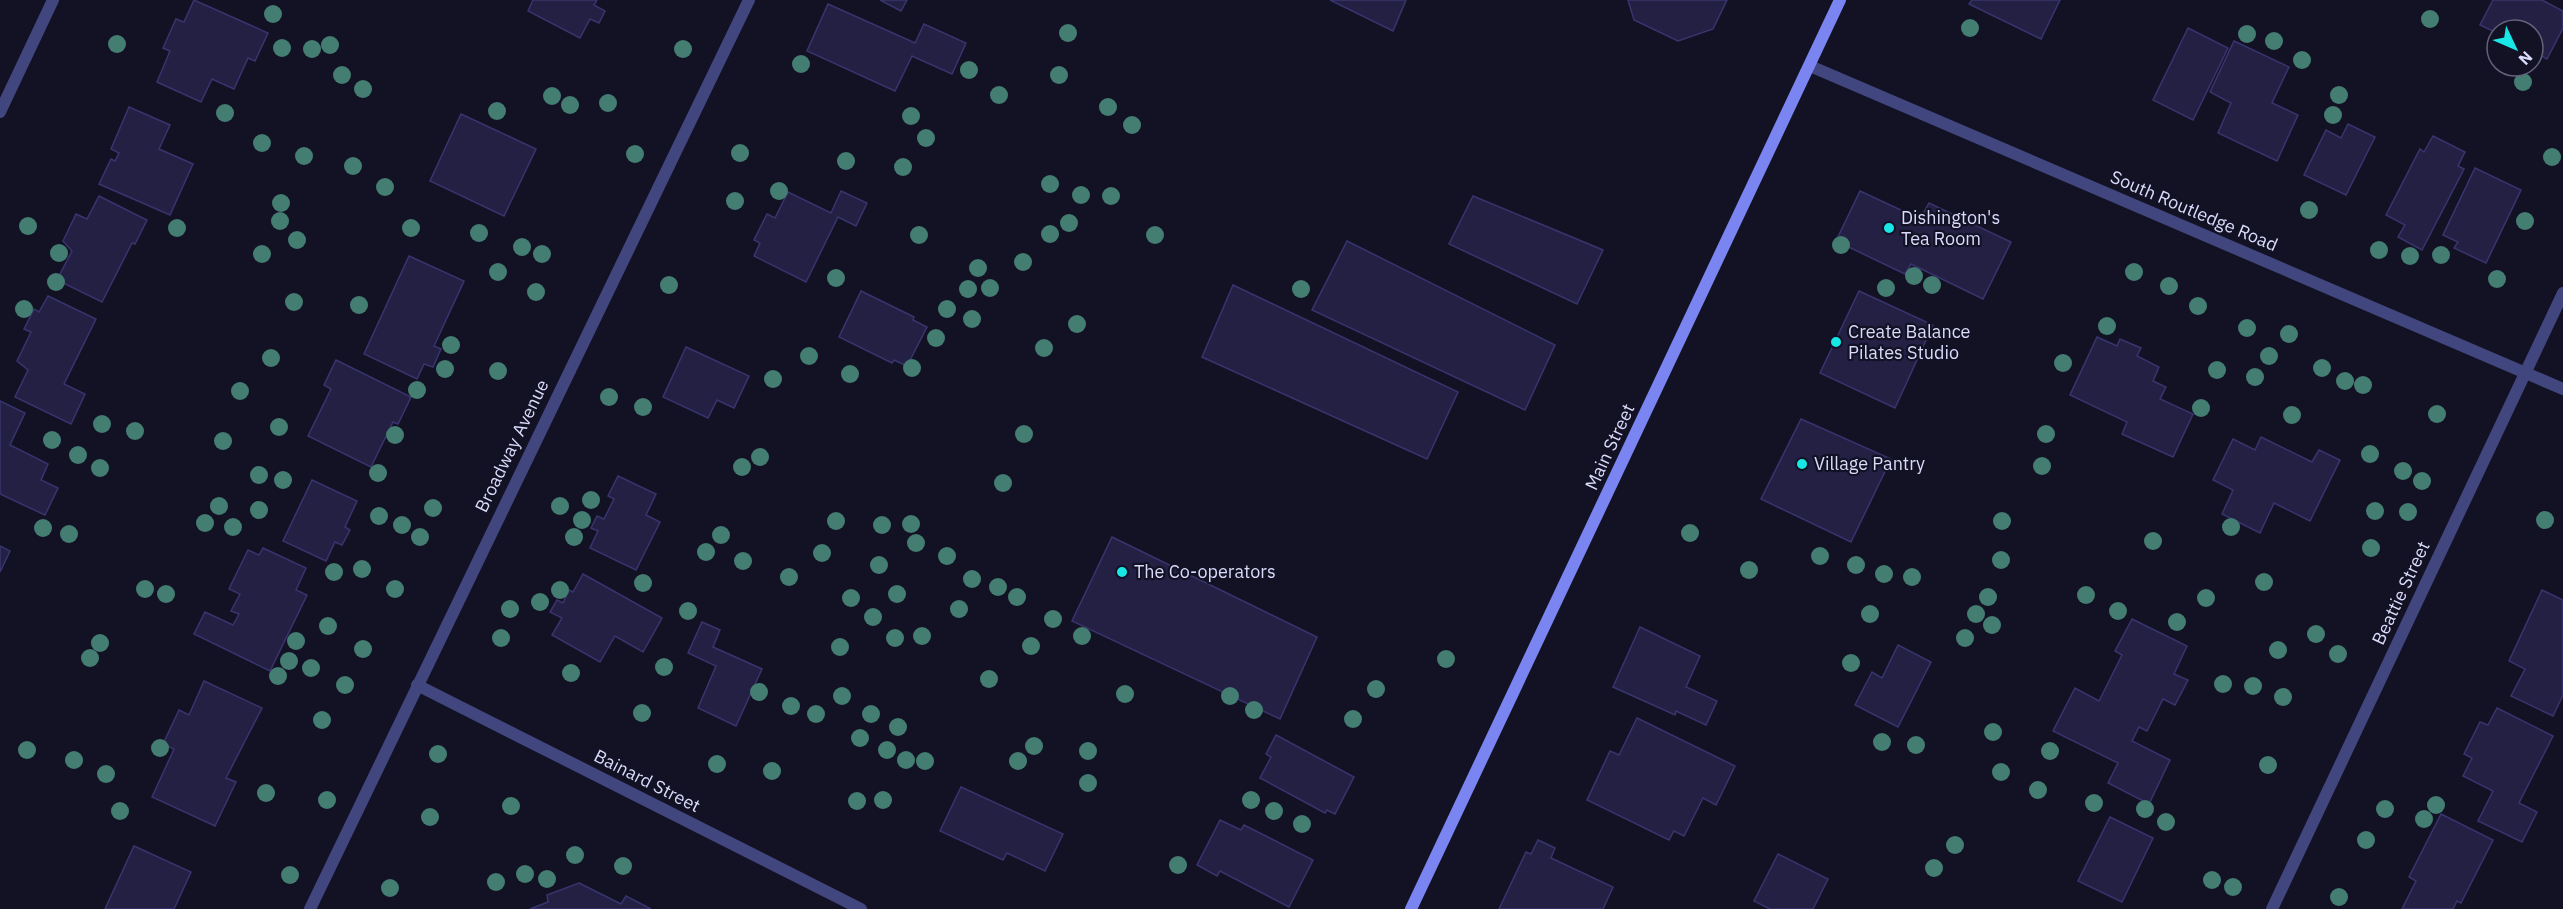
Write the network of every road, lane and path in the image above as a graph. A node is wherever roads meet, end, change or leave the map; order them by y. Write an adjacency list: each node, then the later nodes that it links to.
1 (53, 0): 5 (street)
2 (749, 0): 9 (street, Broadway Avenue)
3 (1840, 0): 4 (main road, Main Street)
4 (1810, 66): 7 (street, South Routledge Road); 12 (main road, Main Street)
5 (0, 112)
6 (2563, 293): 7 (street, Beattie Street)
7 (2525, 372): 8 (street, South Routledge Road); 13 (street, Beattie Street)
8 (2563, 389)
9 (417, 685): 10 (street, Broadway Avenue); 11 (street, Bainard Street)
10 (310, 909)
11 (861, 909)
12 (1411, 909)
13 (2271, 909)

